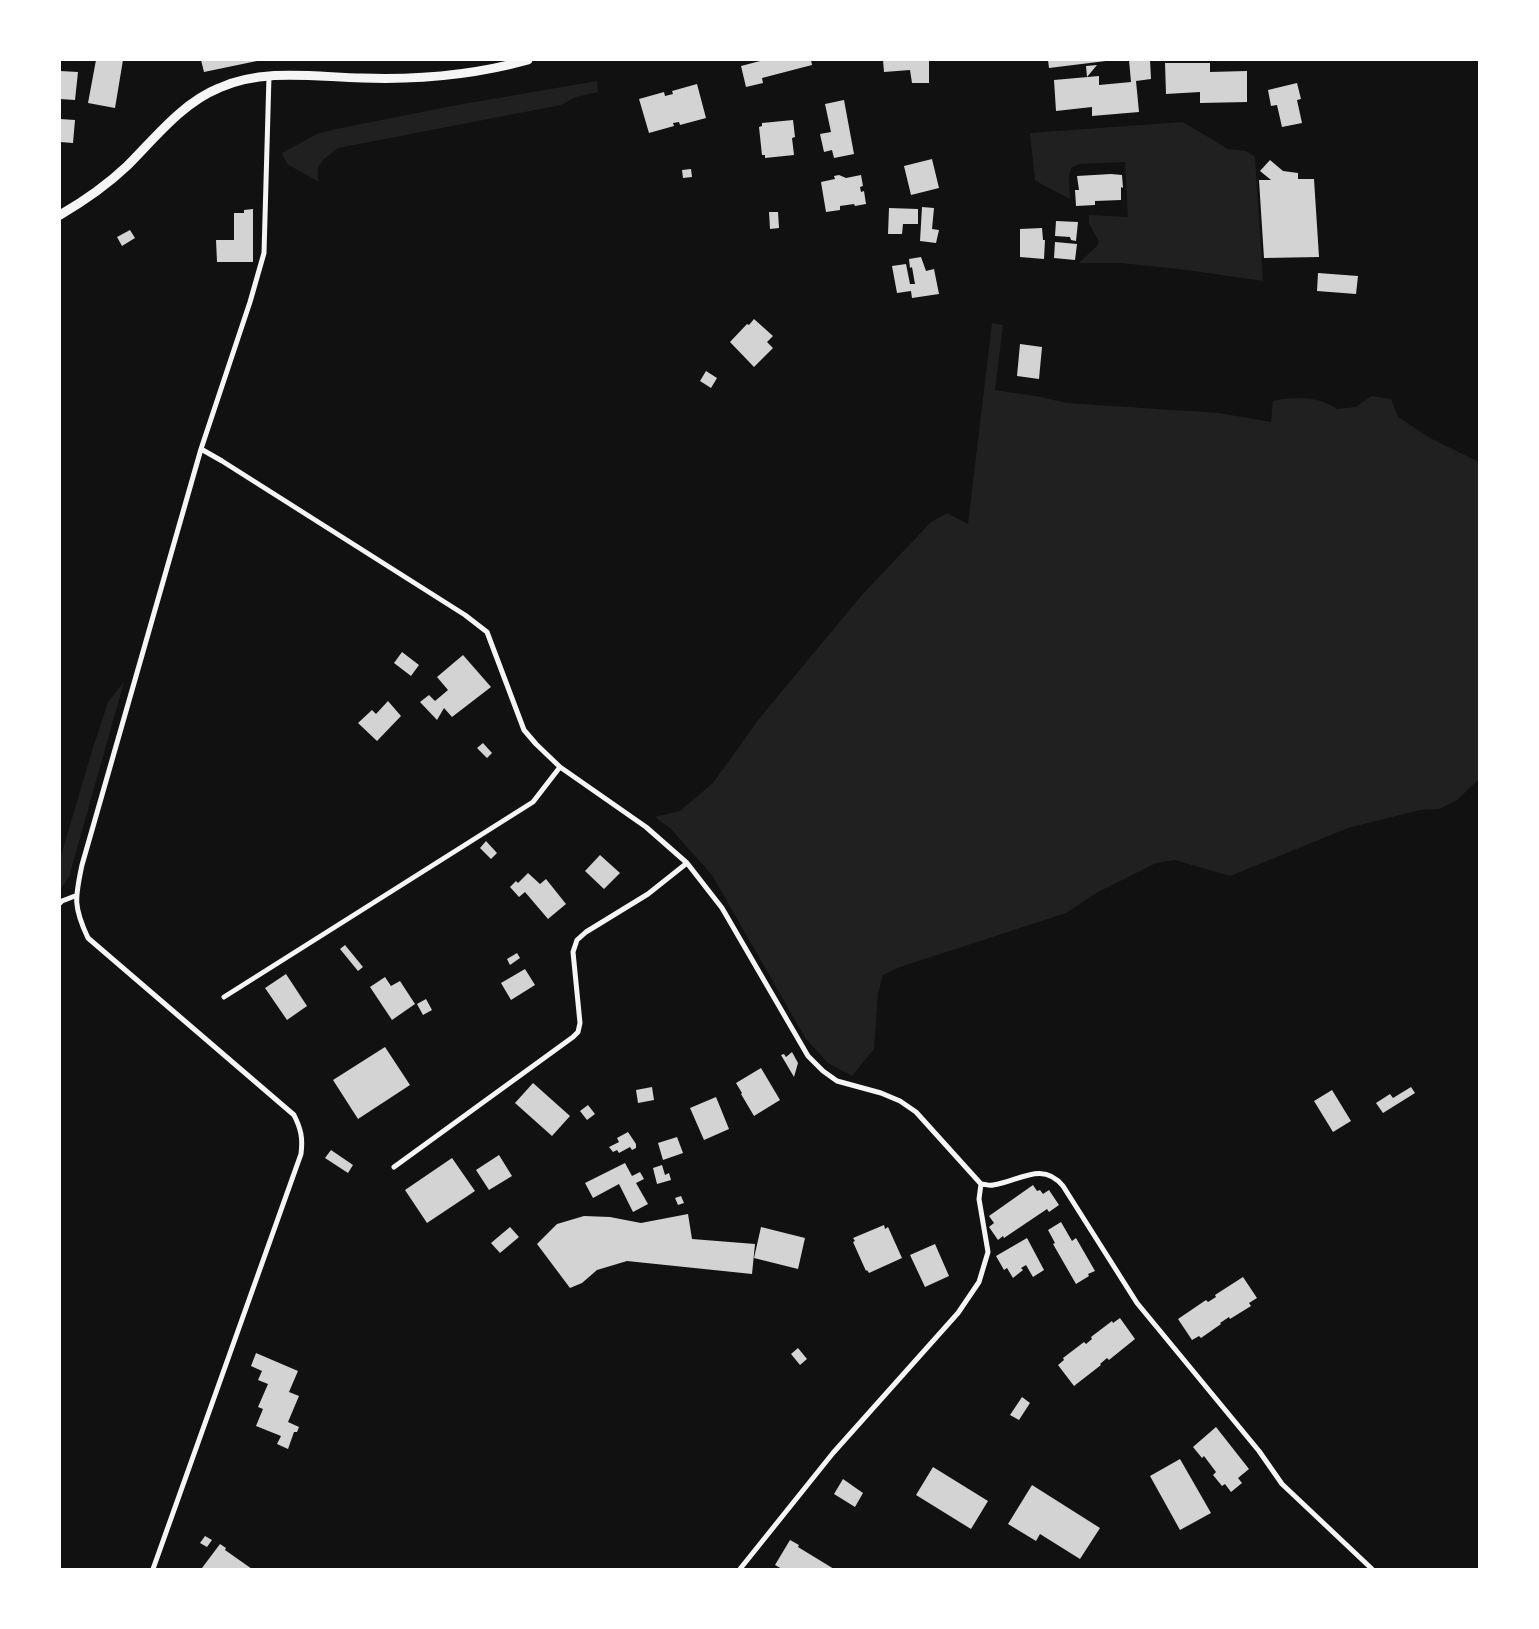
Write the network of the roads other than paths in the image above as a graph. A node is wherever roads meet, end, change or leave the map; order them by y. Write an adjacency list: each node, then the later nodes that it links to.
1 (528, 60): 2 (street)
2 (269, 75): 3 (street); 4 (street)
3 (60, 215)
4 (201, 449): 5 (street); 7 (street)
5 (560, 767): 6 (street); 9 (street)
6 (686, 863): 10 (street); 11 (street)
7 (75, 896): 8 (street); 12 (street)
8 (60, 903)
9 (224, 997)
10 (394, 1167)
11 (981, 1184): 13 (street); 14 (street)
12 (152, 1569)
13 (740, 1569)
14 (1372, 1569)

